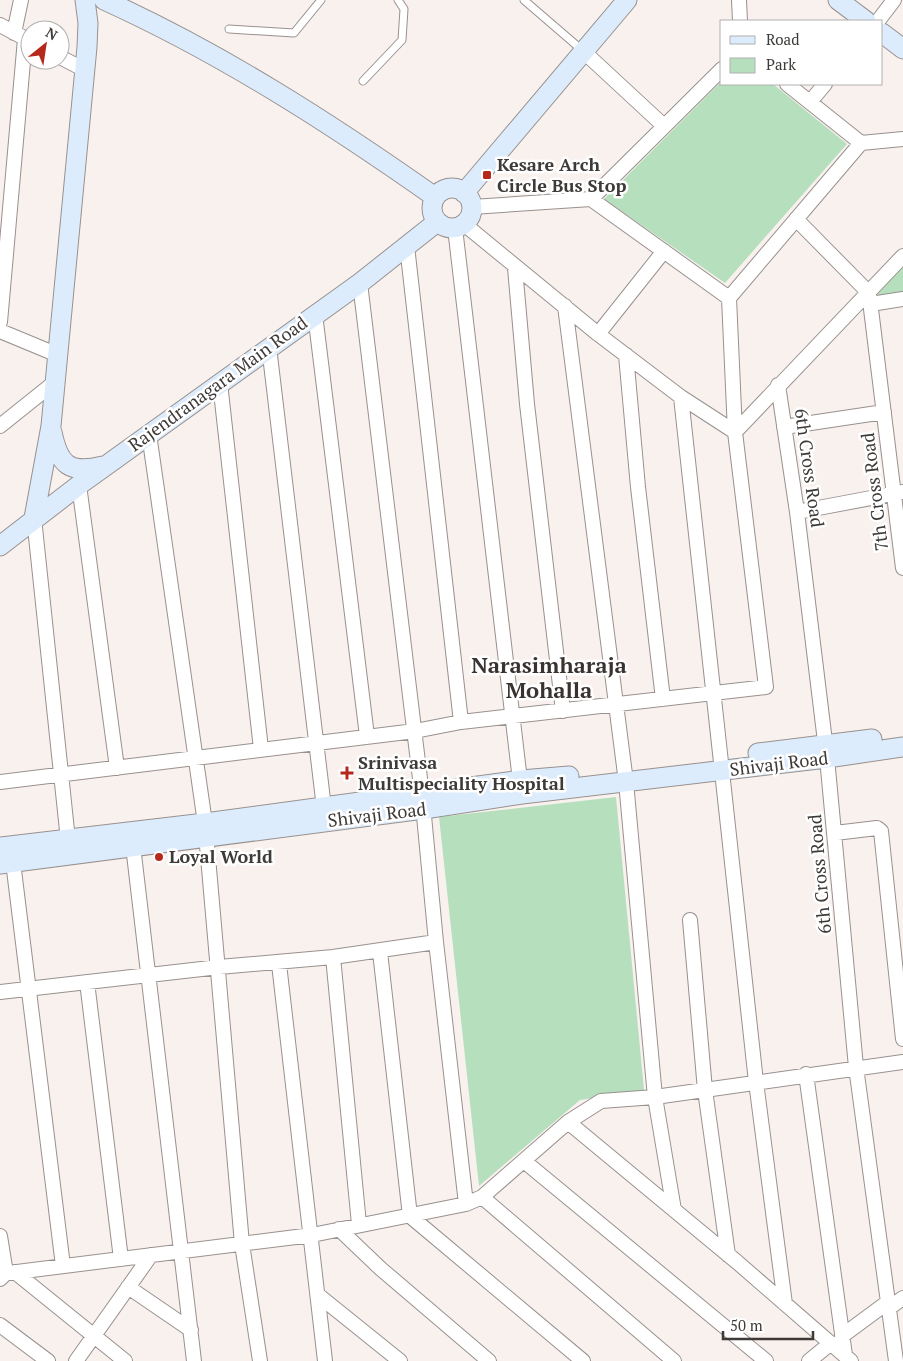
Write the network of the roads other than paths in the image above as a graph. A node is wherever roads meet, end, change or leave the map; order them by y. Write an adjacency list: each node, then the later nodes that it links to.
1 (21, 0): 11 (street)
2 (85, 0): 23 (street)
3 (104, 0): 32 (street)
4 (320, 0): 16 (lane)
5 (398, 0): 25 (lane)
6 (524, 0): 20 (lane)
7 (627, 0): 20 (street)
8 (739, 0): 12 (street)
9 (838, 0): 13 (street)
10 (894, 0): 14 (street)
11 (22, 20)
12 (740, 20)
13 (865, 20)
14 (879, 20)
15 (0, 26): 18 (street)
16 (229, 29)
17 (883, 34): 19 (street)
18 (20, 36)
19 (903, 49)
20 (584, 51): 29 (street); 34 (street)
21 (70, 62): 23 (street)
22 (20, 70): 41 (street)
23 (84, 70): 52 (street)
24 (720, 71): 29 (street)
25 (363, 81)
26 (788, 85): 28 (street)
27 (824, 85): 28 (street)
28 (810, 102): 31 (street)
29 (664, 126): 33 (street)
30 (903, 138): 31 (street)
31 (860, 143): 35 (street)
32 (435, 197): 34 (street); 36 (street)
33 (591, 199): 34 (street); 38 (street)
34 (464, 213): 36 (street); 40 (street); 75 (street)
35 (796, 219): 43 (street); 44 (street)
36 (437, 222): 37 (street, Rajendranagara Main Road)
37 (407, 246): 42 (street, Rajendranagara Main Road); 76 (street)
38 (664, 251): 43 (street); 50 (street)
39 (903, 256): 44 (street)
40 (515, 268): 46 (street); 74 (street)
41 (2, 280): 48 (street)
42 (360, 282): 47 (street, Rajendranagara Main Road); 77 (street)
43 (729, 298): 62 (street)
44 (870, 299): 45 (street); 56 (street); 58 (street, 7th Cross Road)
45 (903, 299)
46 (565, 306): 50 (street); 73 (street)
47 (315, 314): 51 (street, Rajendranagara Main Road); 79 (street)
48 (0, 322)
49 (0, 331): 52 (street)
50 (598, 334): 53 (street)
51 (269, 347): 55 (street, Rajendranagara Main Road); 80 (street)
52 (58, 355): 54 (street)
53 (626, 355): 57 (street); 72 (street)
54 (55, 382): 59 (street); 60 (street)
55 (220, 383): 63 (street, Rajendranagara Main Road); 82 (street)
56 (778, 385): 61 (street, 6th Cross Road); 62 (street)
57 (682, 397): 62 (street); 71 (street)
58 (884, 412): 61 (street); 66 (street, 7th Cross Road)
59 (0, 426)
60 (51, 426): 64 (street); 68 (street)
61 (784, 426): 67 (street, 6th Cross Road)
62 (735, 432): 71 (street)
63 (149, 434): 64 (street, Rajendranagara Main Road); 84 (street)
64 (106, 465): 65 (street, Rajendranagara Main Road)
65 (80, 485): 68 (street, Rajendranagara Main Road); 86 (street)
66 (899, 492): 67 (street); 70 (street, 7th Cross Road)
67 (797, 512): 83 (street, 6th Cross Road)
68 (34, 518): 69 (street, Rajendranagara Main Road); 87 (street)
69 (0, 546)
70 (903, 568)
71 (715, 692): 72 (street); 85 (street)
72 (663, 699): 73 (street)
73 (616, 705): 74 (street); 88 (street)
74 (563, 711): 75 (street)
75 (514, 716): 76 (street); 90 (street)
76 (461, 722): 77 (street)
77 (415, 731): 79 (street); 91 (street)
78 (903, 734): 83 (street)
79 (367, 736): 80 (street)
80 (316, 742): 82 (street); 92 (street)
81 (903, 747): 83 (street, Shivaji Road)
82 (261, 749): 84 (street)
83 (826, 751): 85 (street, Shivaji Road); 94 (street, 6th Cross Road)
84 (196, 757): 86 (street); 93 (street)
85 (723, 764): 88 (street, Shivaji Road); 113 (street)
86 (117, 768): 87 (street)
87 (59, 774): 89 (street); 95 (street)
88 (626, 776): 90 (street, Shivaji Road); 115 (street)
89 (0, 782)
90 (521, 787): 91 (street, Shivaji Road)
91 (423, 802): 92 (street); 93 (street, Shivaji Road); 100 (street)
92 (324, 808): 93 (street)
93 (206, 830): 95 (street); 96 (street, Shivaji Road); 104 (street)
94 (834, 832): 109 (street); 111 (street, 6th Cross Road)
95 (68, 840): 97 (street)
96 (133, 846): 98 (street, Shivaji Road); 105 (street)
97 (0, 847)
98 (7, 863): 107 (street)
99 (690, 920): 114 (street)
100 (436, 942): 101 (street); 119 (street)
101 (380, 952): 102 (street); 121 (street)
102 (333, 957): 103 (street); 122 (street)
103 (279, 964): 104 (street); 125 (street)
104 (219, 967): 105 (street); 126 (street)
105 (148, 975): 106 (street); 127 (street)
106 (87, 982): 107 (street); 130 (street)
107 (28, 989): 108 (street); 131 (street)
108 (0, 992)
109 (903, 1039)
110 (903, 1062): 111 (street)
111 (856, 1066): 112 (street); 137 (street, 6th Cross Road)
112 (806, 1074): 113 (street); 141 (street)
113 (756, 1082): 114 (street); 136 (street)
114 (705, 1090): 115 (street); 129 (street)
115 (654, 1097): 116 (street); 120 (street)
116 (568, 1122): 117 (street); 120 (street)
117 (524, 1161): 118 (street); 153 (street)
118 (482, 1198): 119 (street); 152 (street)
119 (466, 1204): 121 (street)
120 (674, 1210): 129 (street)
121 (410, 1216): 122 (street); 151 (street)
122 (359, 1224): 123 (street)
123 (339, 1230): 125 (street); 150 (street)
124 (0, 1236): 132 (street)
125 (312, 1236): 126 (street); 134 (street)
126 (242, 1244): 127 (street); 147 (street)
127 (181, 1252): 128 (street); 139 (street)
128 (151, 1255): 130 (street); 133 (street)
129 (728, 1255): 136 (street)
130 (121, 1259): 131 (street)
131 (63, 1266): 132 (street)
132 (5, 1275): 140 (street)
133 (128, 1287): 139 (street); 140 (street)
134 (318, 1295): 148 (street); 149 (street)
135 (903, 1298): 137 (street)
136 (785, 1304): 141 (street)
137 (889, 1305): 141 (street); 155 (street, 6th Cross Road)
138 (0, 1325): 143 (street)
139 (190, 1330): 146 (street)
140 (94, 1336): 144 (street); 145 (street)
141 (837, 1340): 142 (street); 154 (street)
142 (848, 1358)
143 (48, 1361)
144 (76, 1361)
145 (125, 1361)
146 (194, 1361)
147 (260, 1361)
148 (325, 1361)
149 (400, 1361)
150 (489, 1361)
151 (584, 1361)
152 (674, 1361)
153 (766, 1361)
154 (809, 1361)
155 (896, 1361)

